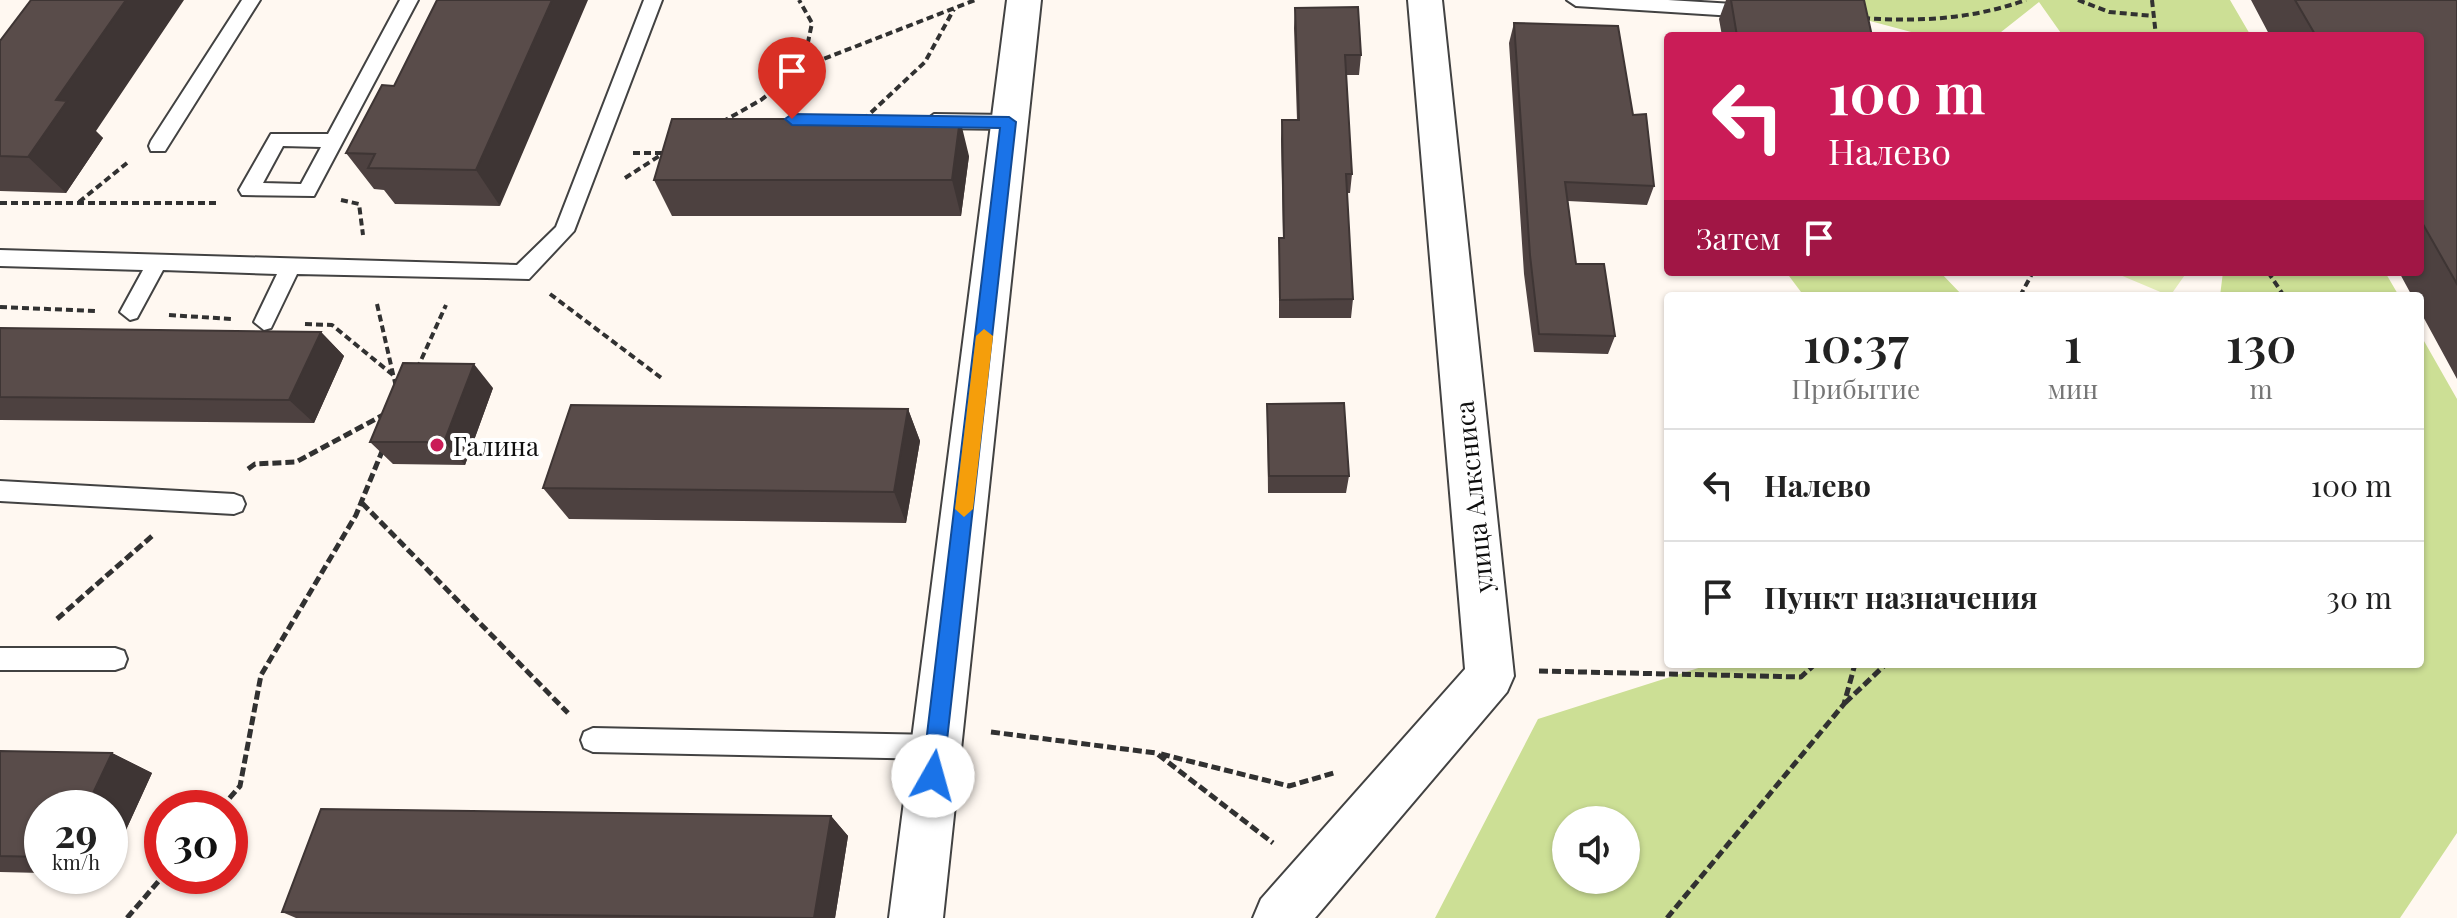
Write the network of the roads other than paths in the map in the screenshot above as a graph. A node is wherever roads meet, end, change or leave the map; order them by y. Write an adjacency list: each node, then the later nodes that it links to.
1 (251, 0): 10 (lane)
2 (409, 0): 11 (lane)
3 (653, 0): 14 (lane)
4 (1024, 0): 9 (street)
5 (1425, 0): 24 (street, улица Алксниса)
6 (1576, 0): 7 (lane)
7 (1771, 12)
8 (863, 120): 9 (lane)
9 (1009, 122): 21 (street)
10 (163, 138)
11 (334, 141): 11 (lane)
12 (0, 258): 13 (lane)
13 (157, 262): 14 (lane); 15 (lane)
14 (291, 266): 16 (lane)
15 (130, 312)
16 (264, 322)
17 (0, 491): 18 (lane)
18 (234, 504)
19 (0, 659): 20 (lane)
20 (115, 659)
21 (937, 736): 22 (lane); 23 (street)
22 (593, 740)
23 (916, 918)
24 (1280, 918)

